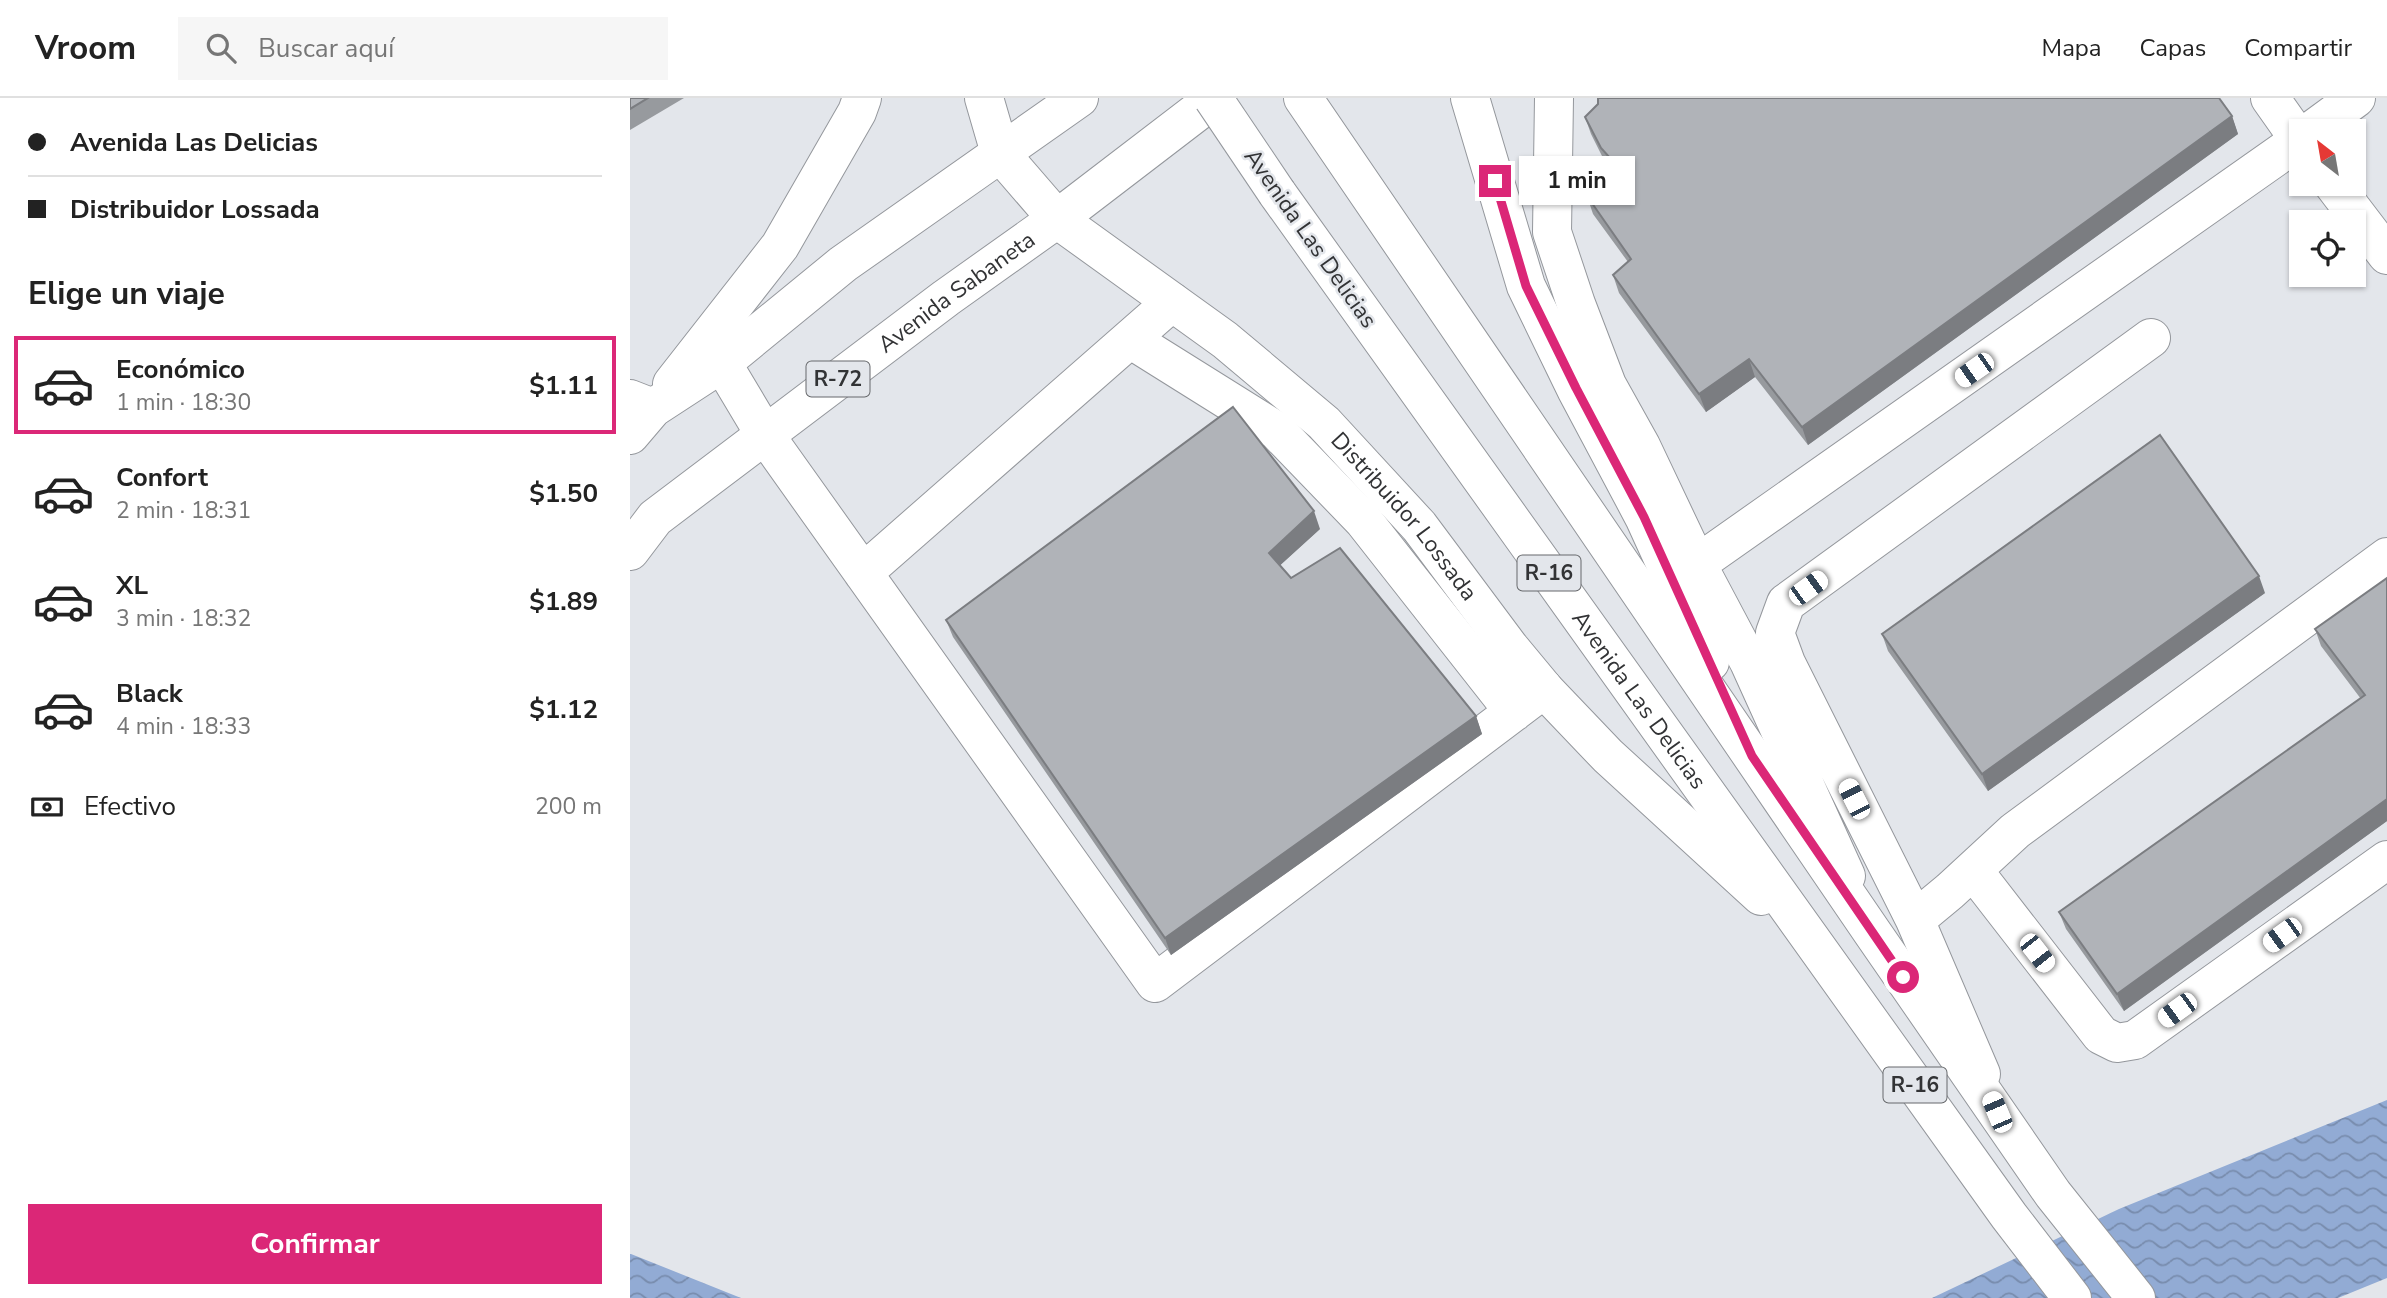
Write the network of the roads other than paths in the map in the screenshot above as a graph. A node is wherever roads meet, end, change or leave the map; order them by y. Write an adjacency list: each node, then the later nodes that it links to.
1 (862, 98): 21 (main road)
2 (984, 98): 12 (main road, Distribuidor Lossada)
3 (1079, 98): 12 (main road)
4 (1214, 98): 15 (main road, R-72); 34 (main road, Avenida Las Delicias / R-16, bridge)
5 (1303, 98): 29 (main road, R-16)
6 (1470, 98): 29 (main road)
7 (1553, 98): 25 (main road)
8 (2270, 98): 11 (main road)
9 (2357, 98): 10 (main road)
10 (2329, 119)
11 (2289, 121)
12 (1011, 145): 15 (main road, Distribuidor Lossada); 20 (main road)
13 (2289, 148): 25 (main road)
14 (2342, 196): 16 (main road)
15 (1057, 219): 17 (main road, Distribuidor Lossada); 22 (main road, Avenida Sabaneta / R-72)
16 (2387, 255)
17 (1172, 302): 19 (main road); 27 (main road, Distribuidor Lossada)
18 (2151, 338): 32 (main road)
19 (1130, 339): 26 (main road); 28 (main road)
20 (722, 363): 21 (main road); 22 (main road)
21 (638, 414)
22 (765, 435): 23 (main road, Avenida Sabaneta / R-72); 26 (main road)
23 (630, 551)
24 (2387, 557): 31 (main road)
25 (1697, 564): 33 (main road)
26 (863, 573): 28 (main road)
27 (1544, 689): 28 (main road); 34 (main road, Distribuidor Lossada)
28 (1514, 712)
29 (1752, 756): 33 (main road, R-16)
30 (2387, 860): 31 (main road)
31 (1973, 870): 32 (main road)
32 (1915, 920): 35 (main road)
33 (1872, 932): 35 (main road, R-16)
34 (1821, 953): 36 (main road, Avenida Las Delicias / R-16)
35 (1997, 1112): 37 (main road, R-16)
36 (2072, 1298)
37 (2136, 1298)

